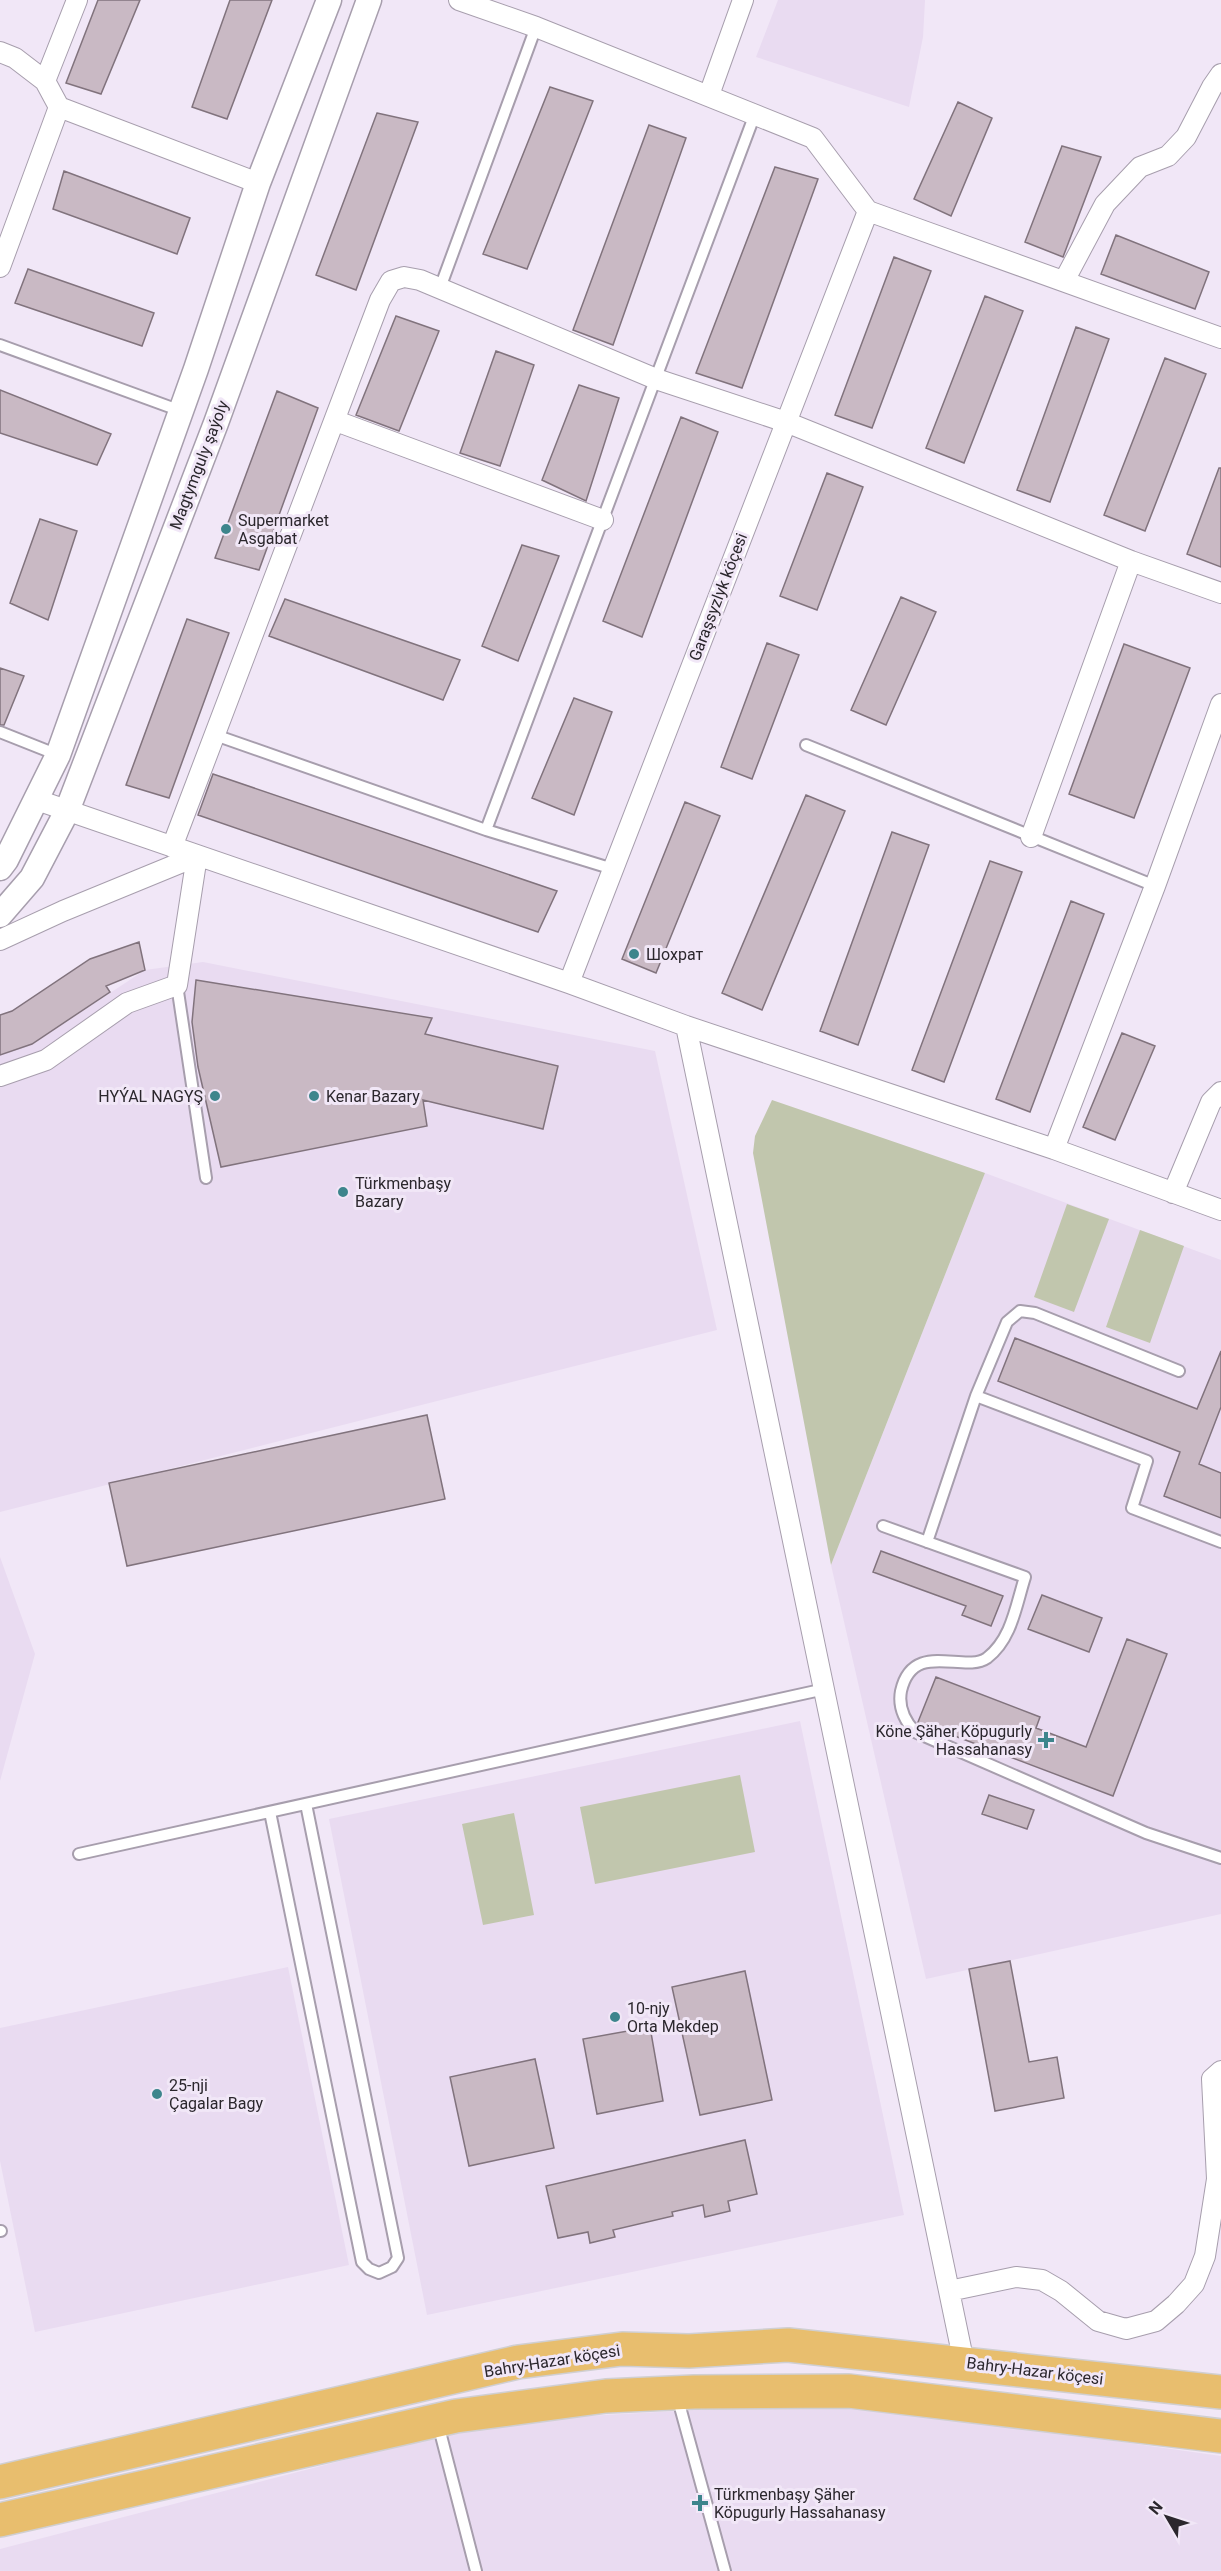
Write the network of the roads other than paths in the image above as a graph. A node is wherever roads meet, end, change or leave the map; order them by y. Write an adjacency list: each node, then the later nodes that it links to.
1 (78, 0): 9 (street)
2 (329, 0): 13 (street, Magtymguly şaýoly)
3 (369, 0): 33 (street, Magtymguly şaýoly)
4 (459, 0): 6 (street)
5 (743, 0): 10 (street)
6 (536, 27): 10 (street); 17 (lane)
7 (0, 52): 9 (street)
8 (1221, 74): 16 (street)
9 (45, 81): 11 (street)
10 (709, 95): 12 (street)
11 (59, 107): 13 (street); 15 (street)
12 (755, 114): 14 (street); 20 (lane)
13 (258, 183): 21 (street, Magtymguly şaýoly)
14 (868, 211): 16 (street); 23 (street, Garaşsyzlyk köçesi)
15 (0, 267)
16 (1064, 281): 18 (street)
17 (440, 288): 20 (street); 22 (street)
18 (1221, 338)
19 (0, 345): 21 (lane)
20 (656, 379): 23 (street); 24 (lane)
21 (181, 411): 31 (street, Magtymguly şaýoly)
22 (336, 421): 24 (street); 29 (street)
23 (786, 423): 25 (street); 39 (street, Garaşsyzlyk köçesi)
24 (603, 520): 34 (lane)
25 (1131, 561): 26 (street); 35 (street)
26 (1221, 593)
27 (1221, 704): 40 (street)
28 (0, 732): 31 (lane)
29 (215, 735): 34 (lane); 36 (street)
30 (806, 745): 35 (lane)
31 (58, 755): 32 (street, Magtymguly şaýoly)
32 (37, 800): 33 (street); 38 (street, Magtymguly şaýoly)
33 (67, 811): 36 (street); 41 (street, Magtymguly şaýoly)
34 (486, 830): 39 (lane)
35 (1031, 837): 40 (lane)
36 (171, 847): 37 (street)
37 (197, 856): 42 (street); 43 (street); 44 (street)
38 (0, 868)
39 (613, 870): 43 (street, Garaşsyzlyk köçesi)
40 (1155, 886): 48 (street)
41 (0, 915)
42 (0, 940)
43 (569, 983): 45 (street)
44 (177, 985): 46 (street); 49 (lane)
45 (686, 1026): 48 (street); 57 (street)
46 (0, 1076)
47 (1221, 1092): 50 (street)
48 (1054, 1149): 50 (street)
49 (206, 1178)
50 (1173, 1193): 51 (street)
51 (1221, 1210)
52 (1179, 1371): 53 (lane)
53 (976, 1396): 55 (lane); 56 (lane)
54 (883, 1526): 55 (lane)
55 (927, 1542): 61 (lane)
56 (1221, 1542)
57 (825, 1689): 58 (lane); 63 (street)
58 (306, 1804): 59 (lane); 59 (lane)
59 (270, 1812): 60 (lane)
60 (79, 1854)
61 (1221, 1858)
62 (1221, 2071): 63 (street)
63 (949, 2291): 64 (street)
64 (964, 2363): 66 (highway, Bahry-Hazar köçesi); 67 (highway, Bahry-Hazar köçesi)
65 (676, 2392): 68 (highway); 69 (highway); 74 (lane)
66 (1221, 2392)
67 (275, 2418): 70 (highway); 71 (highway, Bahry-Hazar köçesi)
68 (437, 2420): 70 (highway); 73 (lane)
69 (1221, 2436)
70 (284, 2455): 72 (highway)
71 (0, 2482)
72 (0, 2520)
73 (476, 2571)
74 (725, 2571)

